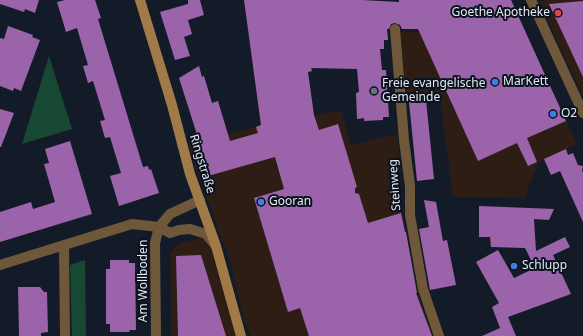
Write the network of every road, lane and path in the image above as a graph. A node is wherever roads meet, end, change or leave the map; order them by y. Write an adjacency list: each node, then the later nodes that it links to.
1 (140, 0): 5 (main road, Ringstraße)
2 (531, 0): 4 (street)
3 (395, 29): 13 (street, Steinweg)
4 (583, 113)
5 (200, 200): 6 (street); 8 (main road, Ringstraße)
6 (159, 227): 7 (street); 8 (street); 11 (street, Am Wollboden)
7 (64, 246): 9 (street); 10 (street)
8 (216, 246): 12 (main road, Ringstraße)
9 (0, 265)
10 (65, 336)
11 (156, 336)
12 (241, 336)
13 (439, 336)

